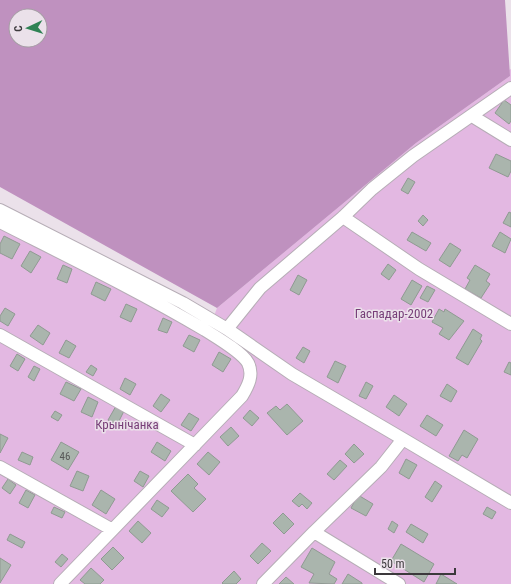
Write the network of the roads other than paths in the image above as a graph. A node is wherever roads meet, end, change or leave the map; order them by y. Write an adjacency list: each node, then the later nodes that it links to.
1 (511, 88): 2 (street)
2 (472, 116): 3 (street); 5 (street)
3 (511, 140)
4 (0, 210): 8 (street)
5 (343, 217): 7 (street); 8 (street)
6 (0, 222): 11 (street)
7 (511, 324)
8 (227, 329): 10 (street)
9 (0, 335): 11 (street)
10 (403, 439): 13 (street); 15 (street)
11 (195, 445): 14 (street)
12 (0, 467): 14 (street)
13 (511, 503)
14 (111, 529): 16 (street)
15 (314, 532): 17 (street); 18 (street)
16 (60, 584)
17 (263, 584)
18 (399, 584)

